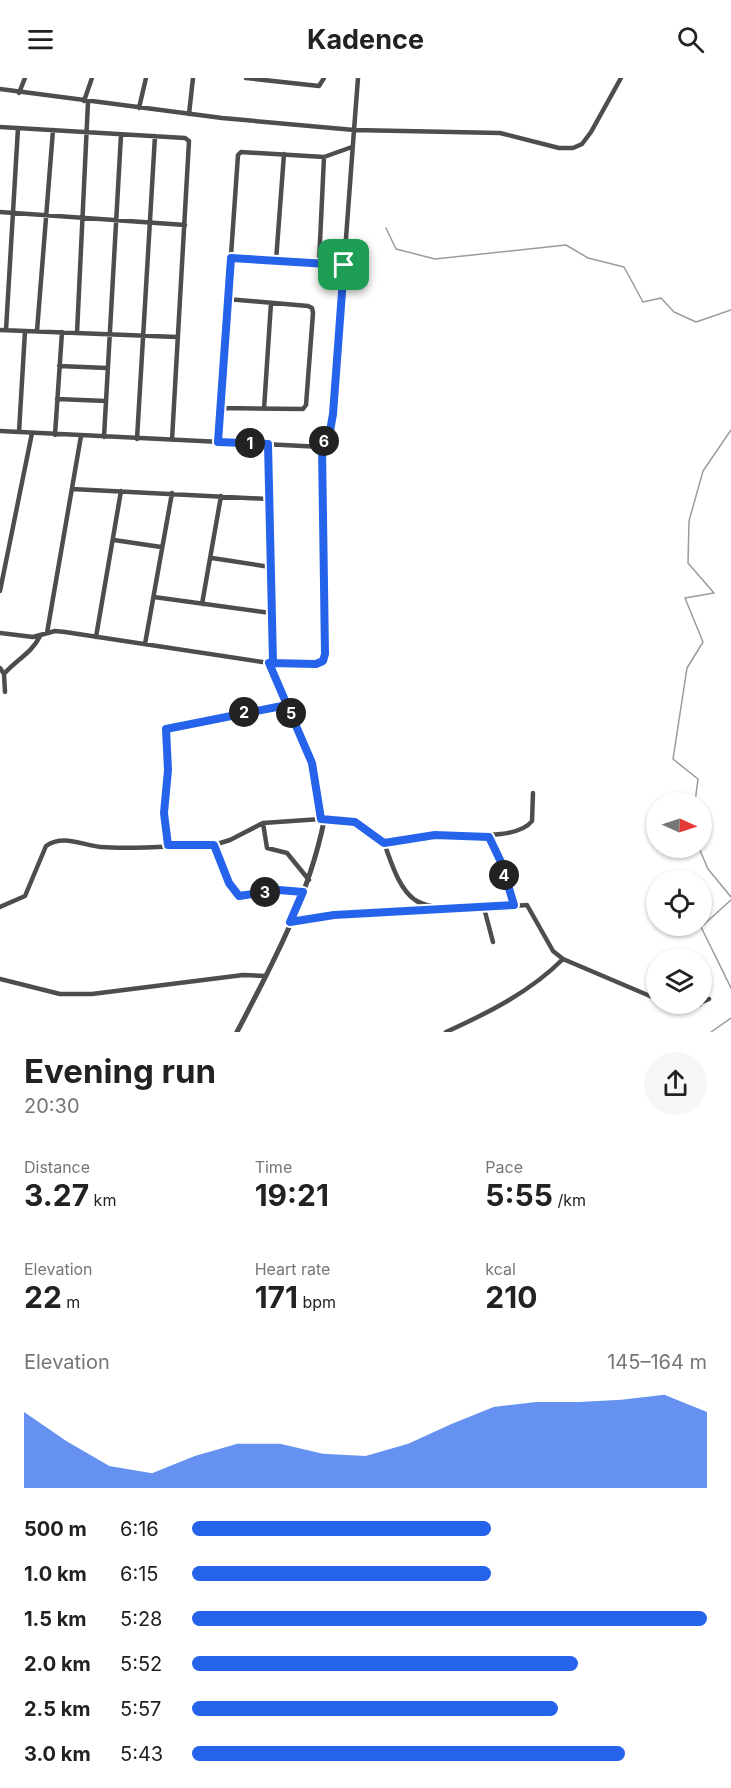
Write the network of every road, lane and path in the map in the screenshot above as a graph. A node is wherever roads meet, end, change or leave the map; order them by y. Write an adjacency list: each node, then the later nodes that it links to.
1 (25, 78): 12 (street)
2 (92, 78): 13 (street)
3 (146, 78): 14 (street)
4 (193, 78): 15 (street)
5 (246, 78): 9 (street)
6 (324, 78): 10 (street)
7 (358, 78): 19 (street)
8 (621, 78): 19 (street)
9 (256, 79): 10 (street)
10 (287, 80)
11 (0, 89): 12 (street)
12 (19, 93): 13 (street)
13 (86, 101): 14 (street); 20 (street)
14 (139, 108): 15 (street)
15 (189, 114): 19 (street)
16 (0, 127): 17 (street)
17 (18, 128): 18 (street); 27 (street)
18 (52, 130): 20 (street); 28 (street)
19 (354, 130): 23 (street)
20 (87, 133): 21 (street); 29 (street)
21 (121, 135): 22 (street); 30 (street)
22 (155, 136): 31 (street); 32 (street)
23 (352, 147): 25 (street); 36 (street)
24 (284, 154): 25 (street); 33 (street); 34 (street)
25 (324, 157): 35 (street)
26 (0, 212): 27 (street)
27 (13, 213): 28 (street); 39 (street)
28 (47, 215): 29 (street); 41 (street)
29 (83, 218): 30 (street); 43 (street)
30 (115, 220): 31 (street); 44 (street)
31 (151, 222): 32 (street); 45 (street)
32 (185, 225): 46 (street)
33 (231, 258): 34 (street); 37 (street)
34 (276, 261): 35 (street)
35 (319, 263): 36 (street)
36 (344, 265): 63 (street)
37 (227, 299): 38 (street); 51 (street)
38 (271, 303): 52 (street); 52 (street)
39 (3, 330): 40 (street)
40 (25, 331): 41 (street); 54 (street)
41 (37, 331): 42 (street)
42 (62, 332): 43 (street); 47 (street)
43 (77, 333): 44 (street)
44 (109, 334): 45 (street); 48 (street)
45 (144, 336): 46 (street); 59 (street)
46 (177, 337): 60 (street)
47 (59, 366): 48 (street); 49 (street)
48 (107, 368): 50 (street)
49 (57, 399): 50 (street); 56 (street)
50 (106, 401): 58 (street)
51 (221, 408): 52 (street); 61 (street)
52 (264, 409)
53 (0, 431): 54 (street)
54 (20, 432): 55 (street)
55 (32, 433): 56 (street); 73 (street)
56 (55, 435): 57 (street)
57 (81, 436): 58 (street); 64 (street)
58 (104, 437): 59 (street)
59 (137, 439): 60 (street)
60 (172, 440): 61 (street)
61 (218, 442): 62 (street)
62 (268, 444): 63 (street); 68 (street)
63 (322, 447): 82 (street)
64 (72, 489): 65 (street); 78 (street)
65 (121, 491): 66 (street); 69 (street)
66 (172, 493): 67 (street); 70 (street)
67 (221, 496): 68 (street); 71 (street)
68 (268, 499): 72 (street)
69 (114, 540): 70 (street); 80 (street)
70 (161, 547): 74 (street)
71 (212, 558): 72 (street); 75 (street)
72 (270, 567): 76 (street)
73 (0, 591)
74 (154, 597): 75 (street); 81 (street)
75 (202, 603): 76 (street)
76 (272, 613): 82 (street)
77 (0, 633): 79 (street)
78 (47, 633): 79 (street); 80 (street)
79 (40, 636): 84 (street)
80 (96, 637): 81 (street)
81 (145, 644): 82 (street)
82 (271, 663): 86 (street)
83 (0, 668): 84 (street)
84 (4, 674): 85 (street)
85 (5, 692)
86 (287, 705): 88 (street); 92 (street)
87 (533, 793): 90 (street)
88 (323, 820): 89 (street); 91 (street); 94 (street)
89 (263, 823): 93 (street); 94 (street)
90 (489, 837): 91 (street); 96 (street)
91 (384, 843): 98 (street)
92 (168, 845): 93 (street); 97 (street)
93 (214, 845): 95 (street)
94 (309, 880): 95 (street)
95 (303, 892): 100 (street)
96 (514, 905): 99 (street); 102 (street)
97 (0, 907)
98 (446, 907): 99 (street); 100 (street)
99 (484, 908): 101 (street)
100 (290, 922): 103 (street)
101 (493, 942)
102 (563, 959): 105 (street); 107 (street)
103 (266, 976): 104 (street); 106 (street)
104 (0, 979)
105 (646, 994)
106 (237, 1032)
107 (446, 1032)

